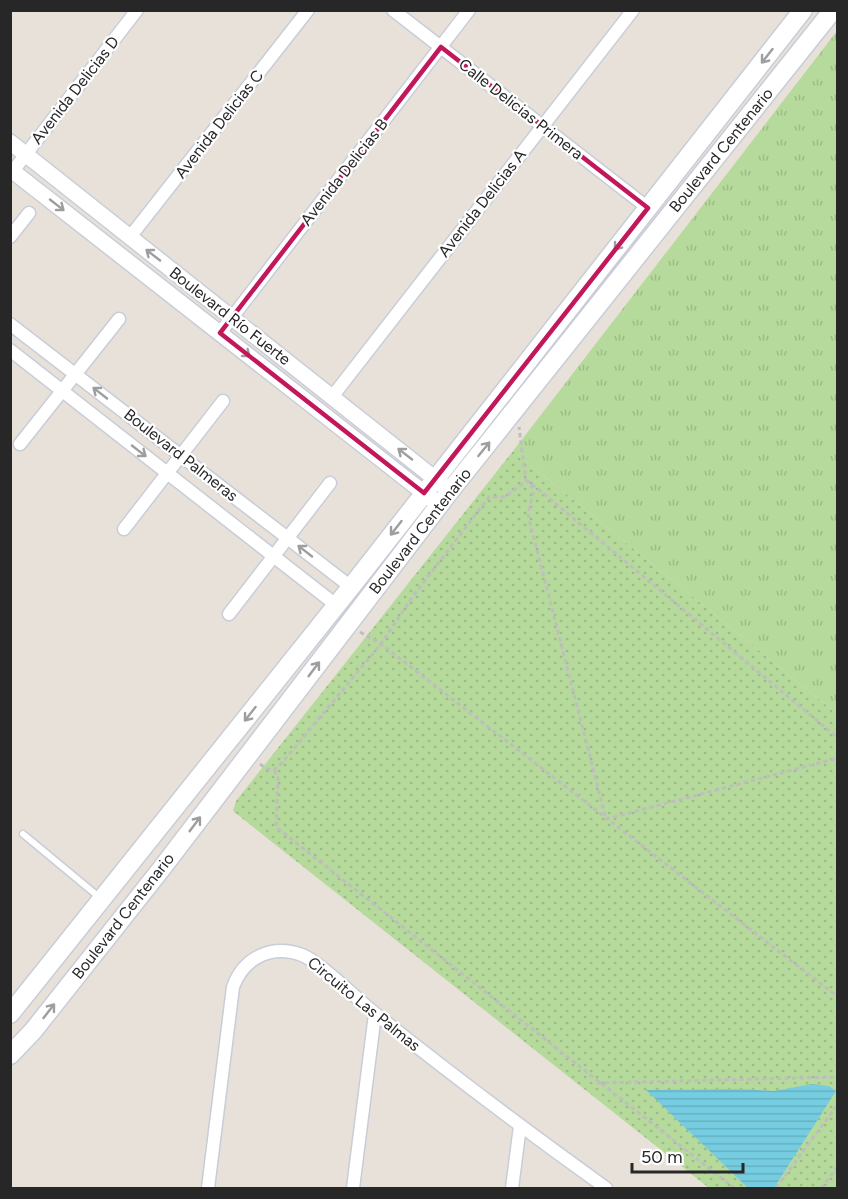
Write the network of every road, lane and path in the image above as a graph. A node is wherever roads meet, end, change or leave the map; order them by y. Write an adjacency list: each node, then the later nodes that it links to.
1 (137, 10): 11 (street, Avenida Delicias D)
2 (308, 10): 16 (street, Avenida Delicias C)
3 (393, 10): 8 (street, Calle Delicias Primera)
4 (469, 10): 8 (street, Avenida Delicias B)
5 (633, 10): 9 (street, Avenida Delicias A)
6 (803, 10): 13 (main road, Boulevard Centenario, one-way to 13)
7 (832, 10): 26 (main road, Boulevard Centenario)
8 (441, 47): 9 (street, Calle Delicias Primera); 17 (street, Avenida Delicias B)
9 (542, 126): 13 (street, Calle Delicias Primera); 24 (street, Avenida Delicias A)
10 (10, 142): 11 (street, Boulevard Río Fuerte)
11 (25, 153): 12 (street, Avenida Delicias D); 16 (street, Boulevard Río Fuerte)
12 (12, 170): 20 (street, Boulevard Río Fuerte, one-way to 20)
13 (648, 208): 33 (main road, Boulevard Centenario, one-way to 33)
14 (29, 213): 15 (street)
15 (10, 237)
16 (130, 237): 17 (street, Boulevard Río Fuerte, one-way to 16)
17 (231, 317): 20 (street, Avenida Delicias B); 24 (street, Boulevard Río Fuerte)
18 (118, 319): 22 (street)
19 (10, 324): 22 (street, Boulevard Palmeras)
20 (220, 333): 33 (street, Boulevard Río Fuerte, one-way to 33)
21 (10, 350): 23 (street, Boulevard Palmeras)
22 (75, 374): 23 (street); 28 (street, Boulevard Palmeras, one-way to 22)
23 (62, 390): 27 (street); 29 (street, Boulevard Palmeras, one-way to 29)
24 (332, 397): 33 (street, Boulevard Río Fuerte, one-way to 24)
25 (223, 401): 28 (street)
26 (508, 418): 30 (path); 34 (main road, Boulevard Centenario, one-way to 26)
27 (20, 444)
28 (181, 455): 29 (street); 36 (street, Boulevard Palmeras)
29 (167, 473): 35 (street); 37 (street, Boulevard Palmeras)
30 (526, 480): 31 (path); 42 (path)
31 (531, 482): 43 (path); 47 (path)
32 (330, 483): 36 (street)
33 (430, 486): 34 (street, Boulevard Río Fuerte); 38 (main road, Boulevard Centenario, one-way to 38)
34 (445, 498): 41 (main road, Boulevard Centenario)
35 (124, 528)
36 (286, 537): 37 (street); 38 (street, Boulevard Palmeras, one-way to 36)
37 (273, 556): 39 (street, Boulevard Palmeras); 40 (street)
38 (351, 587): 39 (main road, Boulevard Centenario)
39 (336, 605): 49 (main road, Boulevard Centenario, one-way to 49)
40 (229, 614)
41 (349, 623): 42 (path); 44 (main road, Boulevard Centenario, one-way to 41)
42 (381, 644): 46 (path); 47 (path)
43 (837, 738)
44 (249, 754): 46 (path); 50 (main road, Boulevard Centenario, one-way to 44)
45 (837, 758): 47 (path)
46 (274, 770): 56 (path)
47 (606, 819): 51 (path)
48 (23, 834): 49 (lane)
49 (105, 897): 50 (main road); 52 (main road, Boulevard Centenario)
50 (125, 915): 54 (main road, Boulevard Centenario, one-way to 50)
51 (837, 997)
52 (12, 1010)
53 (375, 1014): 58 (street, Circuito Las Palmas); 60 (street, Circuito Las Palmas); 61 (street)
54 (10, 1055)
55 (837, 1077): 56 (path)
56 (597, 1083): 64 (path)
57 (837, 1104): 65 (path)
58 (520, 1126): 62 (street); 63 (street, Circuito Las Palmas)
59 (837, 1166): 66 (path)
60 (208, 1188)
61 (353, 1188)
62 (512, 1188)
63 (606, 1188)
64 (734, 1188)
65 (776, 1188)
66 (821, 1188)

